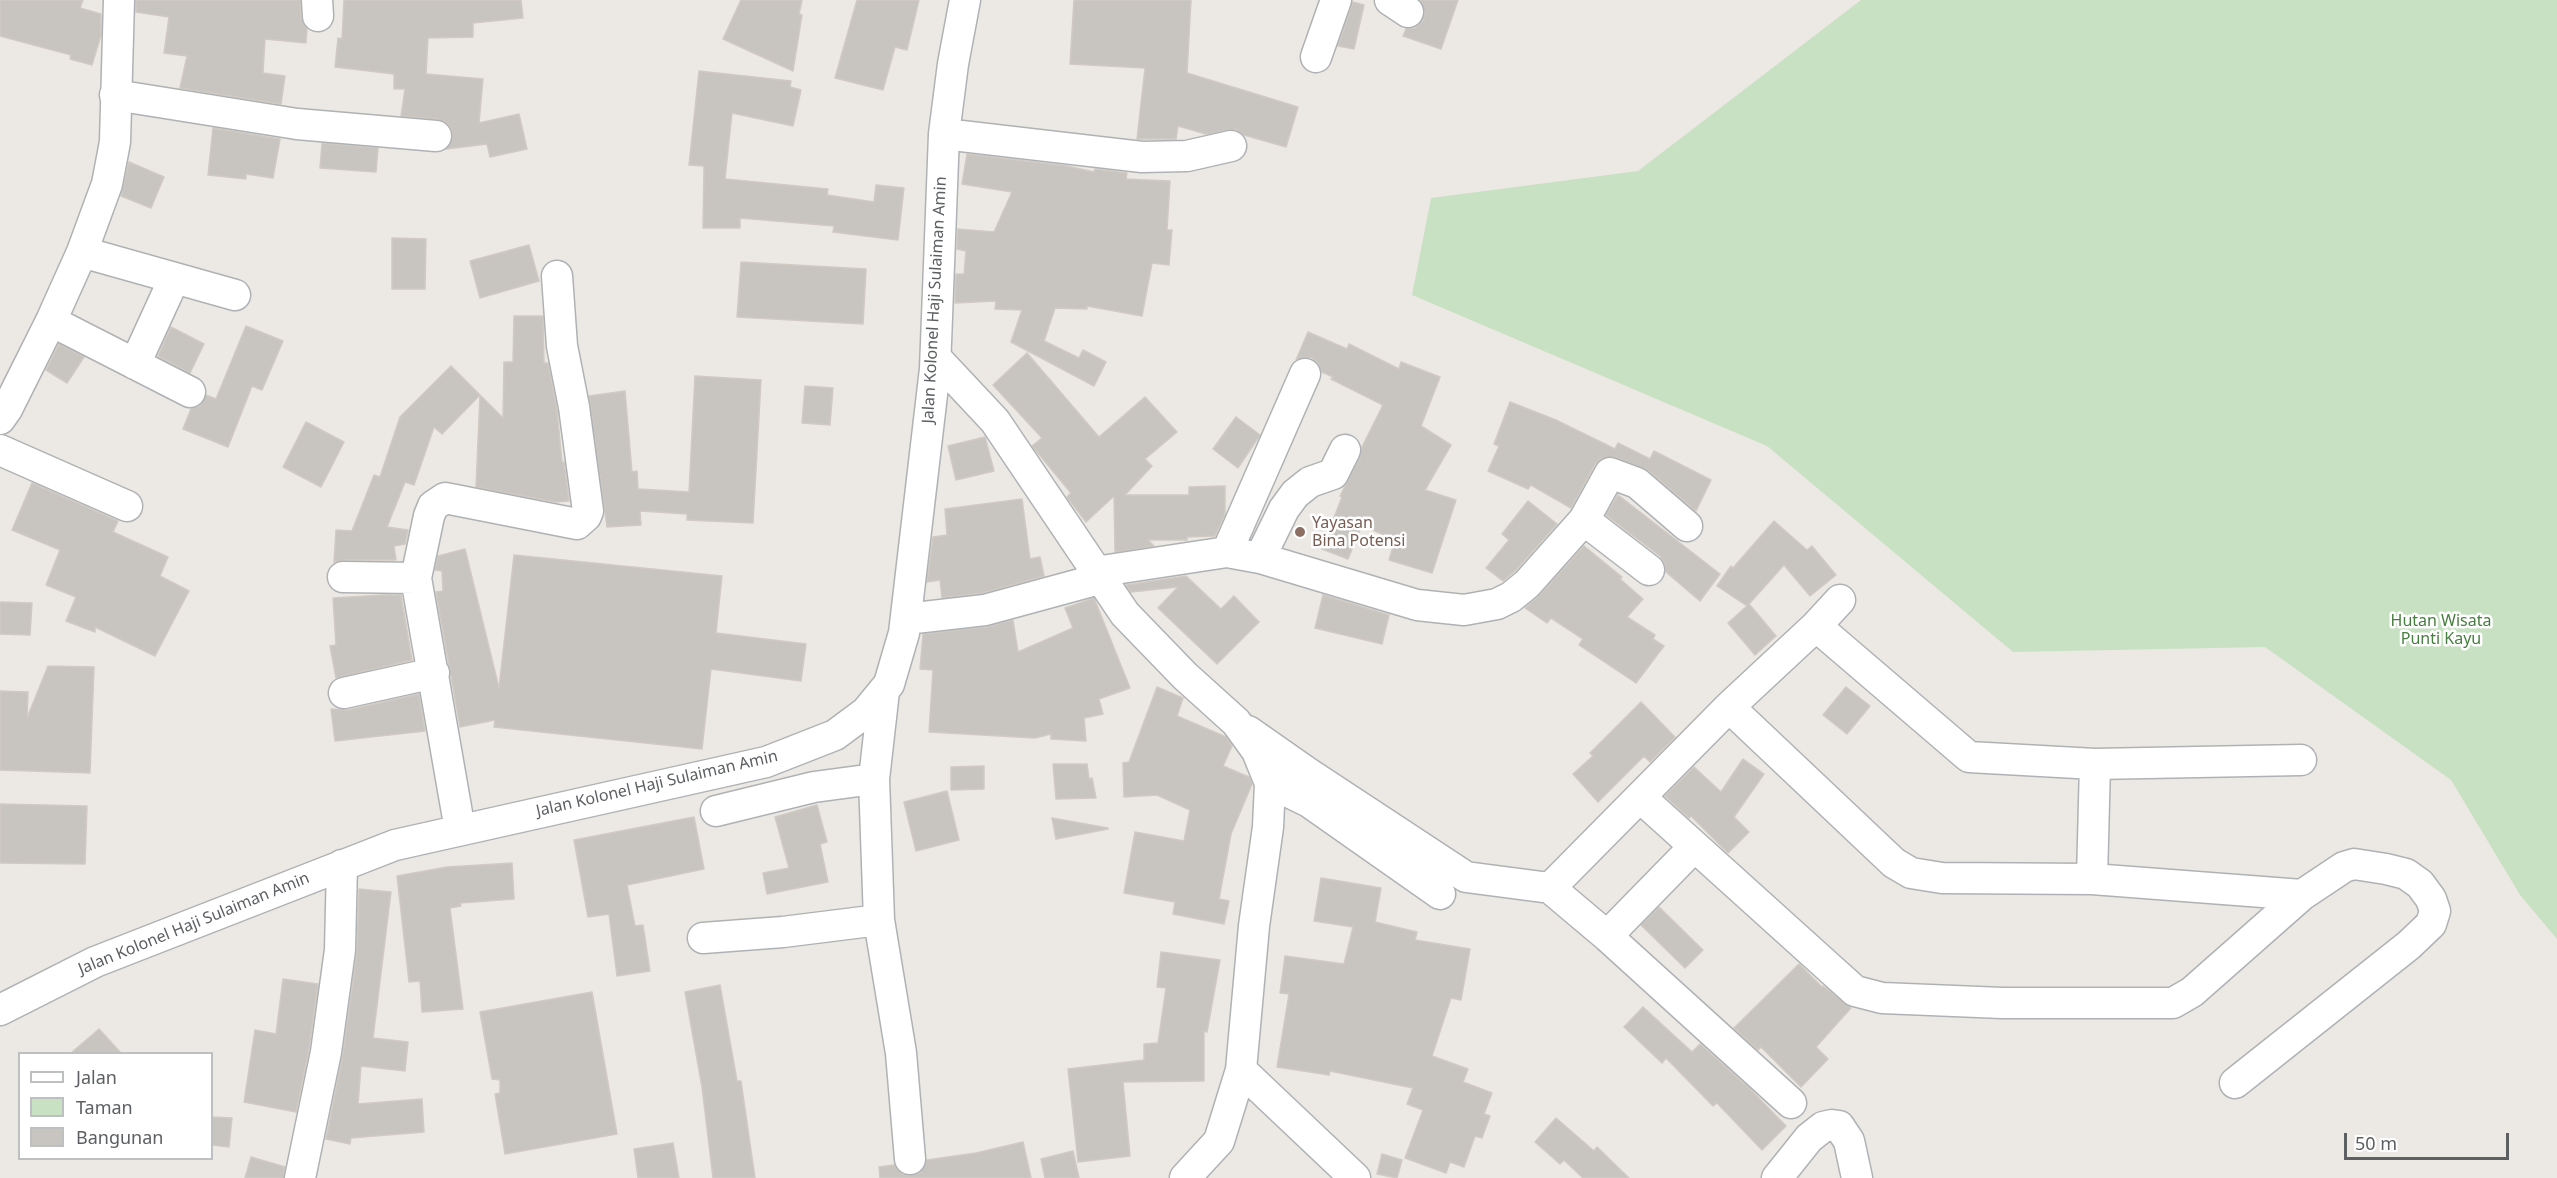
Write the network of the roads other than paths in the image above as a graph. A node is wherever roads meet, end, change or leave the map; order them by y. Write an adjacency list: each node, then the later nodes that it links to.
1 (119, 0): 5 (street)
2 (965, 0): 6 (street, Jalan Kolonel Haji Sulaiman Amin)
3 (1336, 0): 4 (street)
4 (1316, 57)
5 (116, 96): 7 (street); 9 (street)
6 (944, 134): 8 (street); 14 (street, Jalan Kolonel Haji Sulaiman Amin)
7 (436, 136)
8 (1231, 146)
9 (82, 252): 11 (street); 13 (street)
10 (557, 276): 29 (street)
11 (174, 279): 12 (street); 15 (street)
12 (235, 295)
13 (51, 321): 15 (street); 18 (street)
14 (936, 358): 27 (street); 31 (street, Jalan Kolonel Haji Sulaiman Amin)
15 (135, 364): 17 (street)
16 (1305, 374): 24 (street)
17 (190, 392)
18 (0, 419)
19 (0, 450): 21 (street)
20 (1345, 450): 25 (street)
21 (127, 506)
22 (1584, 520): 23 (street); 25 (street); 26 (street)
23 (1687, 526)
24 (1227, 552): 25 (street); 27 (street)
25 (1260, 558)
26 (1649, 570)
27 (1097, 575): 31 (street); 37 (street)
28 (343, 577): 29 (street)
29 (416, 578): 33 (street)
30 (1840, 600): 32 (street)
31 (906, 619): 34 (street, Jalan Kolonel Haji Sulaiman Amin)
32 (1816, 626): 36 (street); 39 (street)
33 (434, 673): 35 (street); 44 (street)
34 (884, 691): 40 (street); 44 (street, Jalan Kolonel Haji Sulaiman Amin)
35 (344, 693)
36 (1729, 706): 42 (street); 47 (street)
37 (1236, 722): 41 (street); 48 (street)
38 (2301, 760): 39 (street)
39 (2095, 764): 47 (street)
40 (874, 779): 43 (street); 51 (street)
41 (1270, 783): 49 (street); 55 (street)
42 (1641, 798): 45 (street); 48 (street)
43 (716, 811)
44 (460, 830): 46 (street, Jalan Kolonel Haji Sulaiman Amin)
45 (1694, 847): 50 (street); 52 (street)
46 (342, 865): 54 (street, Jalan Kolonel Haji Sulaiman Amin); 59 (street)
47 (2092, 879): 50 (street)
48 (1550, 888): 52 (street)
49 (1440, 894)
50 (2302, 895): 56 (street)
51 (879, 920): 53 (street); 58 (street)
52 (1607, 936): 57 (street)
53 (703, 938)
54 (0, 1010)
55 (1241, 1070): 60 (street); 61 (street)
56 (2235, 1083)
57 (1791, 1103)
58 (910, 1158)
59 (300, 1178)
60 (1185, 1178)
61 (1355, 1178)
62 (1777, 1178): 63 (street)
63 (1857, 1178)

